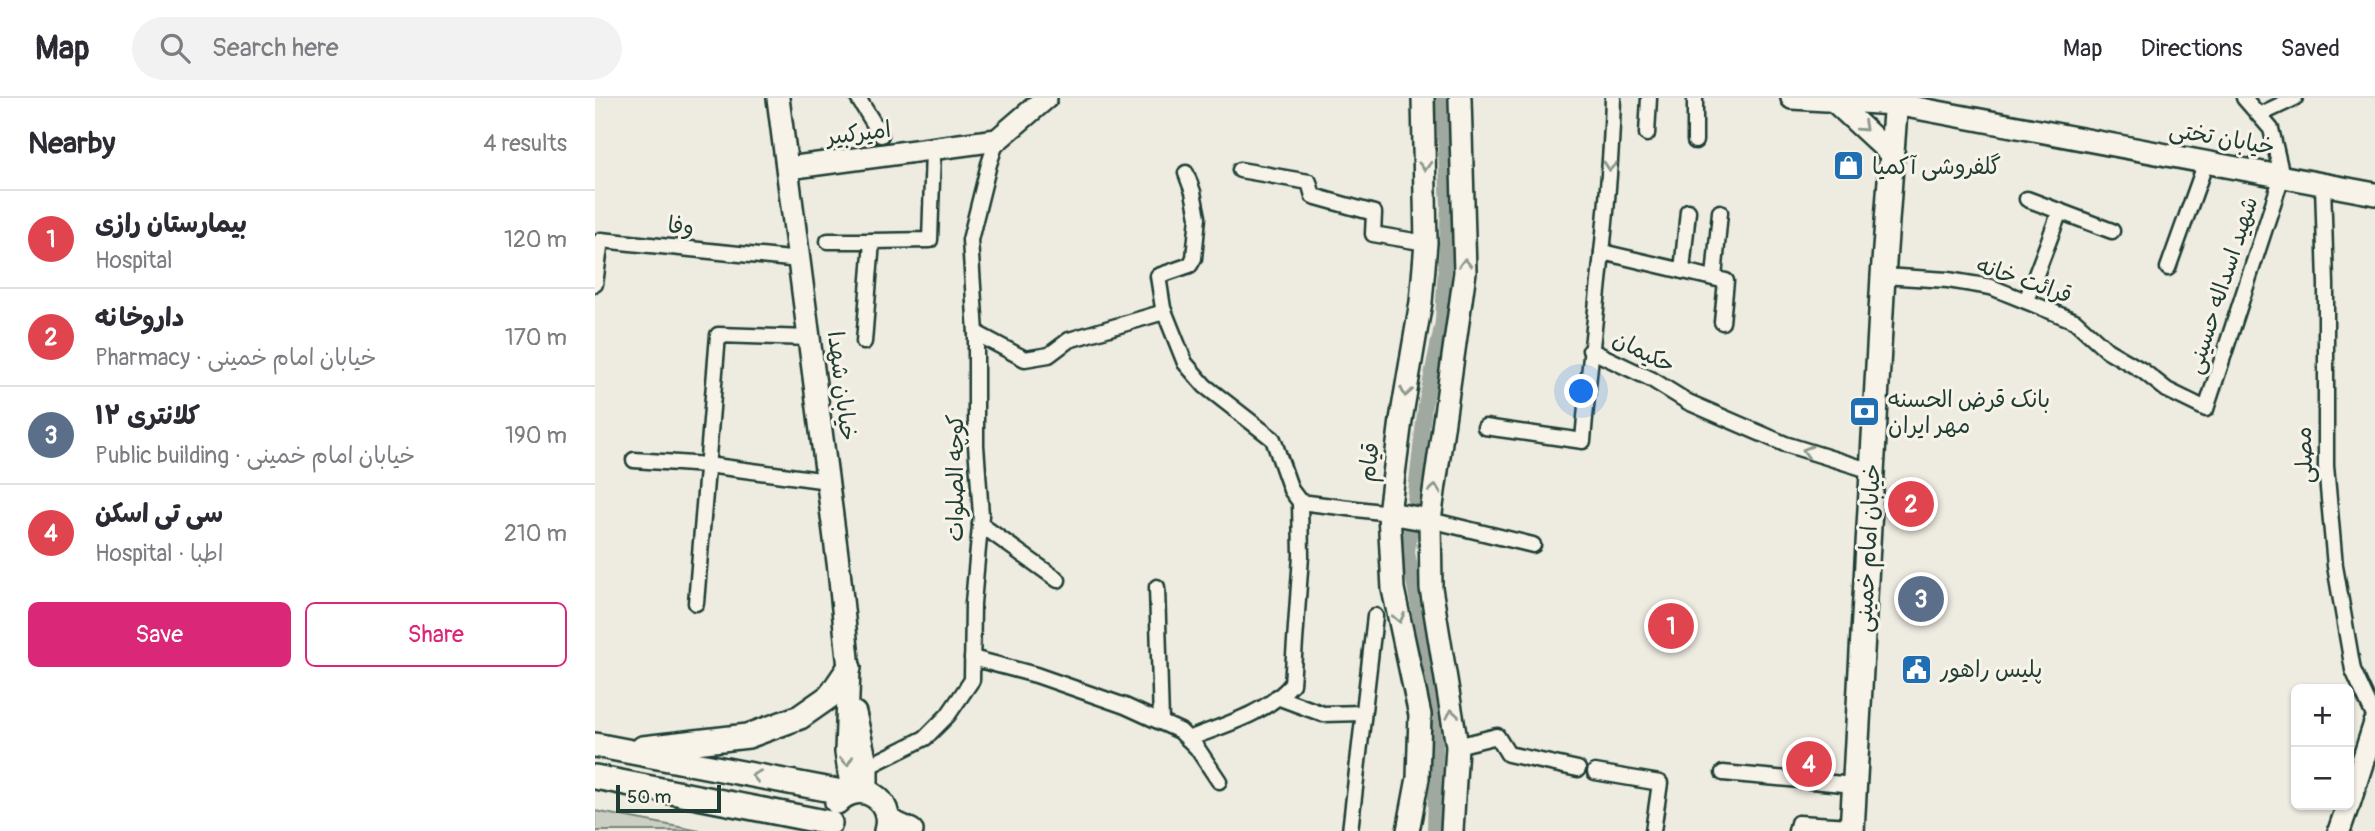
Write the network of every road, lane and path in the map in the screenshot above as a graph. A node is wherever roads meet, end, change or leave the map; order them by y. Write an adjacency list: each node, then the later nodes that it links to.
1 (778, 98): 22 (street, خیابان شهدا)
2 (858, 98): 16 (street)
3 (1046, 98): 17 (street)
4 (1423, 98): 35 (street, قیام, one-way to 35)
5 (1460, 98): 58 (street, one-way to 5)
6 (1613, 98): 36 (street, حکیمان, one-way to 36)
7 (1649, 98): 15 (street)
8 (1695, 98): 18 (street)
9 (1792, 98): 12 (street, خیابان تختی)
10 (2244, 98): 14 (street)
11 (2295, 98): 14 (street)
12 (1834, 101): 13 (street, خیابان تختی); 20 (street, one-way to 20)
13 (1895, 101): 20 (main road, خیابان امام خمینی); 21 (street, خیابان تختی)
14 (2259, 115): 25 (street)
15 (1647, 134)
16 (881, 135)
17 (997, 140): 19 (street, امیرکبیر); 46 (street, کوچه الصلوات)
18 (1695, 141)
19 (933, 150): 22 (street, امیرکبیر); 34 (street)
20 (1891, 154): 40 (main road, خیابان امام خمینی)
21 (2206, 162): 25 (street, خیابان تختی); 38 (street)
22 (788, 168): 37 (street, خیابان شهدا)
23 (1240, 170): 35 (street)
24 (1186, 173): 44 (street)
25 (2282, 176): 26 (street, خیابان تختی); 50 (street, شهید اسداله حسینی)
26 (2323, 184): 27 (street, خیابان تختی); 69 (street, مصلی)
27 (2375, 194)
28 (2027, 199): 30 (street)
29 (1688, 211): 39 (street)
30 (2060, 211): 32 (street); 43 (street)
31 (1720, 212): 41 (street)
32 (2112, 231)
33 (828, 241): 34 (street)
34 (872, 241): 48 (street)
35 (1426, 243): 57 (street, قیام, one-way to 57)
36 (1602, 252): 39 (street); 49 (street, حکیمان)
37 (800, 260): 42 (street, وفا); 47 (street, خیابان شهدا)
38 (2168, 268)
39 (1682, 271): 41 (street)
40 (1883, 276): 43 (street, قرائت خانه); 54 (main road, خیابان امام خمینی)
41 (1714, 278): 45 (street)
42 (595, 284)
43 (2026, 301): 50 (street, قرائت خانه)
44 (1164, 312): 46 (street); 56 (street)
45 (1722, 322)
46 (976, 333): 59 (street, کوچه الصلوات)
47 (810, 338): 53 (street); 55 (street, خیابان شهدا)
48 (864, 342)
49 (1590, 350): 51 (street); 54 (street, حکیمان, one-way to 49)
50 (2206, 409)
51 (1485, 427)
52 (634, 460): 53 (street)
53 (707, 465): 55 (street); 63 (street)
54 (1872, 471): 84 (main road, خیابان امام خمینی)
55 (828, 481): 66 (street, خیابان شهدا)
56 (1300, 502): 57 (street); 67 (street)
57 (1389, 513): 58 (street); 94 (street, قیام, one-way to 94)
58 (1430, 520): 60 (street); 74 (street, one-way to 58)
59 (980, 524): 61 (street); 65 (street, کوچه الصلوات)
60 (1533, 545)
61 (1058, 580)
62 (1157, 587): 70 (street)
63 (696, 603)
64 (1375, 616): 68 (street)
65 (972, 659): 70 (street); 77 (street, کوچه الصلوات)
66 (848, 674): 75 (main road); 77 (street, خیابان شهدا); 85 (street, خیابان شهدا, one-way to 85)
67 (1277, 697): 68 (street); 72 (street)
68 (1363, 713): 93 (street)
69 (2375, 718)
70 (1161, 722): 72 (street)
71 (2375, 723): 76 (street)
72 (1188, 738): 82 (street)
73 (595, 745): 75 (main road)
74 (1457, 746): 78 (street); 95 (street)
75 (625, 751): 83 (main road, one-way to 75)
76 (2369, 761): 86 (street)
77 (867, 767): 85 (street, خیابان شهدا)
78 (1578, 769)
79 (1595, 772): 96 (street)
80 (1723, 774): 84 (street)
81 (595, 776): 88 (main road)
82 (1219, 781)
83 (792, 783): 85 (main road); 88 (main road)
84 (1854, 785): 91 (main road, خیابان امام خمینی)
85 (855, 792): 89 (main road); 90 (main road)
86 (2354, 793)
87 (2347, 810): 98 (street)
88 (782, 812): 90 (main road)
89 (888, 826): 92 (main road)
90 (832, 827)
91 (1852, 829): 97 (street)
92 (911, 831)
93 (1350, 831)
94 (1408, 831)
95 (1452, 831)
96 (1653, 831)
97 (1796, 831)
98 (2339, 831)

